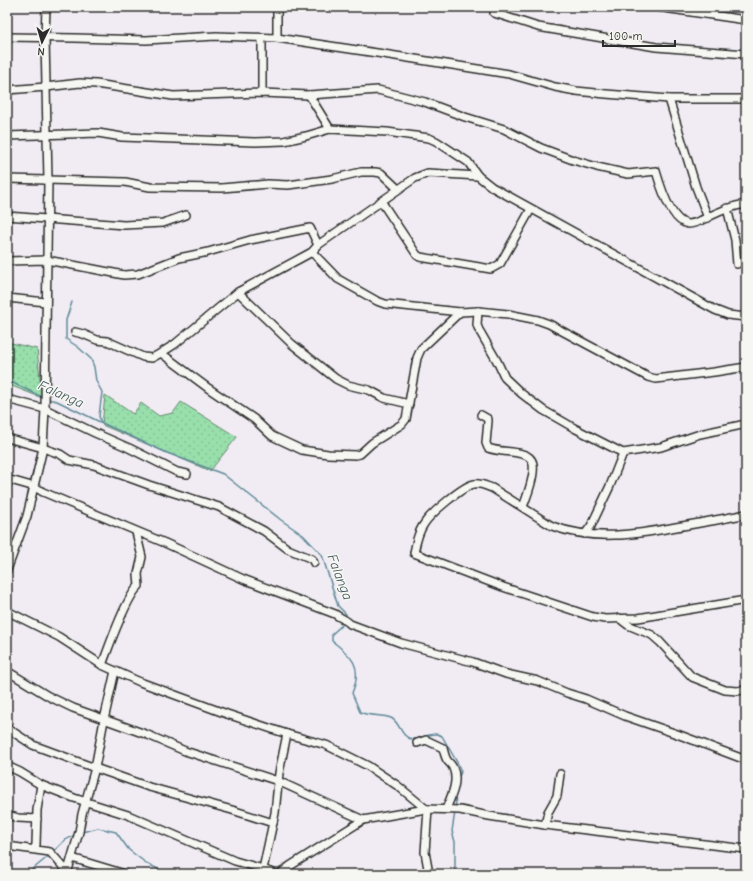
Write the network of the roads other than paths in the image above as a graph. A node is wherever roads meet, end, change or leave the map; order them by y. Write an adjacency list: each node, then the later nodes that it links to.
1 (46, 7): 7 (street)
2 (277, 7): 9 (street)
3 (657, 7): 5 (street)
4 (494, 13): 10 (street)
5 (746, 20)
6 (7, 37): 7 (street)
7 (45, 38): 8 (street); 11 (street)
8 (262, 38): 9 (street); 13 (street)
9 (278, 38): 15 (street)
10 (746, 54)
11 (46, 87): 12 (street); 13 (street); 18 (street)
12 (7, 90)
13 (262, 93): 14 (street)
14 (309, 95): 17 (street); 30 (street)
15 (669, 99): 16 (street); 30 (street)
16 (746, 99)
17 (330, 128): 18 (street); 20 (street)
18 (47, 134): 19 (street); 22 (street)
19 (7, 136)
20 (478, 176): 23 (street); 27 (street)
21 (7, 179): 22 (street)
22 (48, 181): 23 (street); 31 (street)
23 (398, 189): 24 (street)
24 (381, 201): 27 (street); 32 (street)
25 (746, 204): 26 (street)
26 (727, 208): 30 (street); 36 (street)
27 (531, 209): 42 (street)
28 (186, 215): 31 (street)
29 (7, 216): 31 (street)
30 (708, 218)
31 (48, 220): 34 (street)
32 (318, 245): 33 (street); 34 (street)
33 (312, 252): 37 (street); 41 (street)
34 (47, 260): 35 (street); 39 (street)
35 (7, 261)
36 (738, 264)
37 (238, 292): 44 (street); 47 (street)
38 (7, 298): 39 (street)
39 (46, 302): 48 (street)
40 (478, 311): 41 (street); 45 (street); 53 (street)
41 (460, 312): 47 (street)
42 (746, 318)
43 (75, 332): 44 (street)
44 (161, 354): 47 (street)
45 (746, 367)
46 (7, 400): 48 (street)
47 (409, 404)
48 (46, 406): 52 (street); 54 (street)
49 (481, 415): 57 (street)
50 (746, 424): 53 (street)
51 (7, 438): 52 (street)
52 (43, 448): 56 (street); 61 (street)
53 (623, 453): 60 (street)
54 (187, 474)
55 (7, 479): 56 (street)
56 (35, 487): 59 (street); 62 (street)
57 (523, 507): 60 (street); 65 (street)
58 (746, 514): 60 (street)
59 (136, 532): 66 (street); 74 (street)
60 (585, 534)
61 (314, 563)
62 (7, 570)
63 (746, 600): 65 (street)
64 (7, 612): 66 (street)
65 (619, 618): 69 (street)
66 (102, 665): 68 (street)
67 (7, 670): 70 (street)
68 (115, 671): 70 (street); 72 (street)
69 (746, 689)
70 (104, 720): 76 (street); 78 (street)
71 (7, 728): 76 (street)
72 (287, 734): 78 (street); 81 (street)
73 (417, 743): 82 (street)
74 (746, 760)
75 (7, 766): 79 (street)
76 (95, 768): 80 (street); 86 (street)
77 (560, 774): 87 (street)
78 (278, 781): 85 (street); 86 (street)
79 (40, 785): 80 (street); 84 (street)
80 (86, 801): 91 (street); 92 (street)
81 (427, 809): 82 (street); 85 (street); 97 (street)
82 (448, 809): 87 (street)
83 (7, 815): 84 (street)
84 (37, 819): 89 (street)
85 (363, 820): 96 (street)
86 (273, 824): 92 (street)
87 (545, 825): 90 (street)
88 (7, 846): 89 (street)
89 (36, 848): 93 (street)
90 (746, 850)
91 (72, 858): 93 (street); 94 (street)
92 (263, 869): 95 (street)
93 (67, 872)
94 (125, 874)
95 (275, 874)
96 (280, 874)
97 (429, 874)

